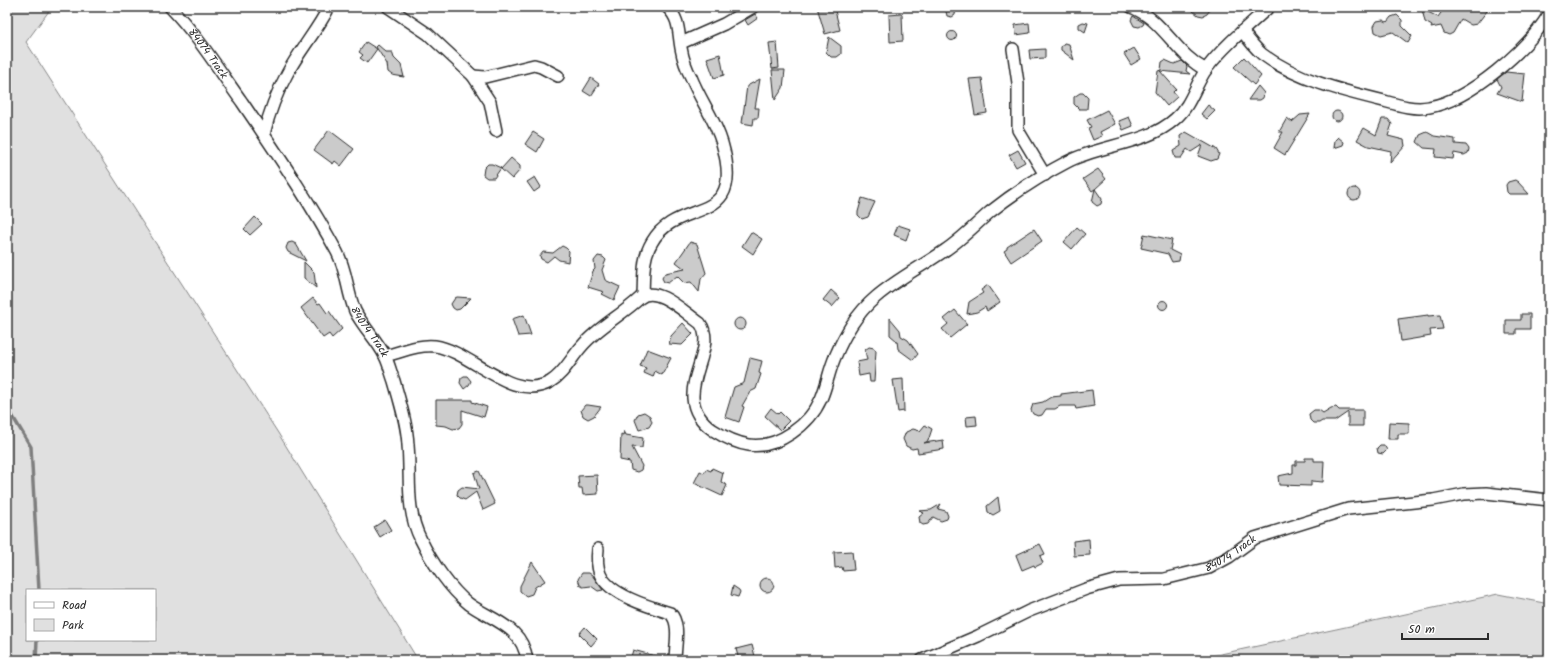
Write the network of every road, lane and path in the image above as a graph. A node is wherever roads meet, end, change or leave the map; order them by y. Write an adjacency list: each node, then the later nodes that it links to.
1 (170, 7): 16 (street, 84074 Track)
2 (329, 7): 16 (street)
3 (388, 7): 13 (street)
4 (666, 7): 10 (street)
5 (753, 7): 10 (street)
6 (1131, 7): 12 (street)
7 (1269, 7): 9 (street)
8 (1549, 14): 9 (street)
9 (1242, 32): 12 (street)
10 (681, 43): 18 (street)
11 (1013, 49): 17 (street)
12 (1206, 70): 17 (street)
13 (473, 76): 14 (street); 15 (street)
14 (558, 76)
15 (496, 131)
16 (264, 134): 19 (street, 84074 Track)
17 (1045, 175): 18 (street)
18 (643, 295): 19 (street)
19 (385, 356): 22 (street, 84074 Track)
20 (1549, 500): 24 (street, 84074 Track)
21 (598, 549): 23 (street)
22 (528, 660)
23 (675, 660)
24 (922, 660)

